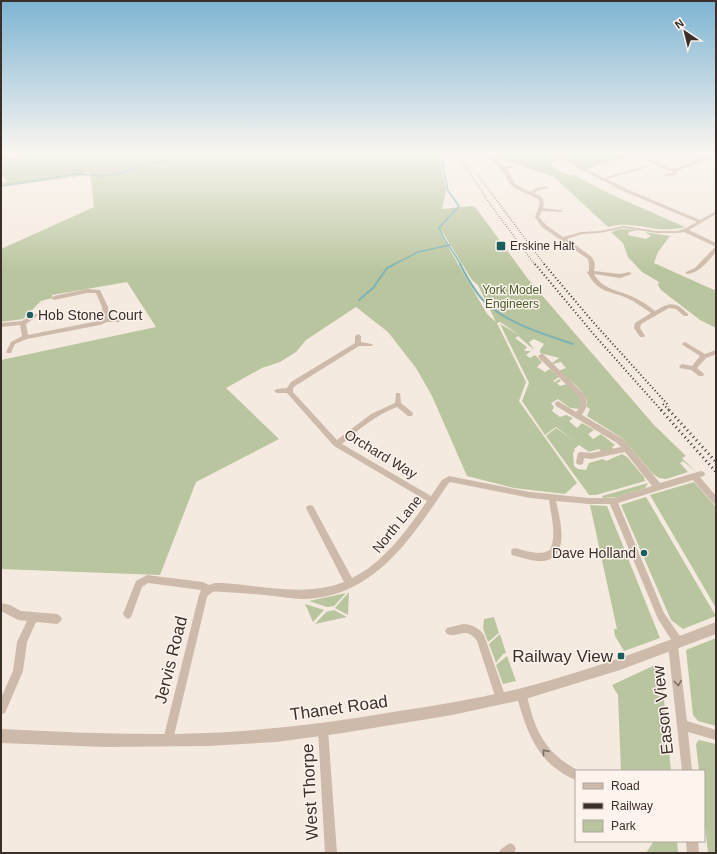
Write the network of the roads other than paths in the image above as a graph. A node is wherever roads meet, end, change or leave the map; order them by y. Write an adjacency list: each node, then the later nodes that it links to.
1 (632, 192): 6 (street)
2 (531, 193): 3 (street)
3 (540, 209): 4 (street); 8 (street)
4 (561, 211)
5 (716, 212): 6 (street)
6 (699, 222): 7 (street)
7 (684, 230): 8 (street); 9 (street)
8 (563, 239): 11 (street)
9 (716, 245)
10 (716, 249): 12 (street)
11 (590, 272): 13 (street); 15 (street)
12 (688, 273)
13 (629, 274)
14 (54, 298): 19 (street)
15 (655, 313): 17 (street); 22 (street)
16 (35, 315): 21 (street)
17 (686, 315)
18 (134, 316): 19 (street)
19 (106, 320): 26 (street)
20 (632, 320): 22 (street)
21 (23, 323): 23 (street); 26 (street)
22 (638, 323): 25 (street)
23 (1, 325)
24 (358, 336): 27 (street)
25 (642, 336)
26 (24, 337): 30 (street)
27 (358, 344): 29 (street); 37 (street)
28 (685, 344): 33 (street)
29 (370, 345)
30 (9, 352)
31 (716, 352): 33 (street)
32 (541, 356): 43 (street)
33 (704, 356): 35 (street)
34 (682, 366): 35 (street)
35 (693, 368): 36 (street)
36 (701, 374)
37 (289, 390): 38 (street); 44 (street, Orchard Way)
38 (277, 391)
39 (398, 396): 40 (street)
40 (398, 404): 42 (street); 44 (street)
41 (560, 408): 43 (street)
42 (410, 414)
43 (577, 416): 45 (street)
44 (337, 444): 49 (street, Orchard Way)
45 (627, 449): 46 (street); 47 (street)
46 (580, 462)
47 (658, 487): 50 (street, North Lane); 51 (street, North Lane)
48 (552, 498): 49 (street, North Lane); 50 (street, North Lane); 53 (street)
49 (432, 500): 54 (street, North Lane)
50 (613, 501): 62 (street)
51 (716, 502)
52 (310, 508): 54 (street)
53 (514, 552)
54 (350, 584): 55 (street, North Lane)
55 (208, 588): 57 (street, North Lane); 70 (street, Jervis Road)
56 (1, 608): 58 (street)
57 (128, 614)
58 (33, 617): 59 (street); 65 (street)
59 (57, 619)
60 (716, 628): 62 (street, Thanet Road)
61 (450, 631): 64 (street)
62 (676, 644): 63 (street, Thanet Road); 66 (street, Eason View, one-way to 66)
63 (521, 694): 64 (street, Thanet Road); 72 (street, one-way to 63)
64 (501, 698): 67 (street, Thanet Road)
65 (1, 709)
66 (683, 724): 68 (street); 71 (street, Eason View)
67 (324, 730): 70 (street, Thanet Road); 74 (street, West Thorpe)
68 (716, 735)
69 (1, 736): 70 (street, Thanet Road)
70 (168, 740)
71 (687, 770)
72 (575, 775)
73 (692, 842): 75 (street)
74 (331, 853)
75 (693, 853)

